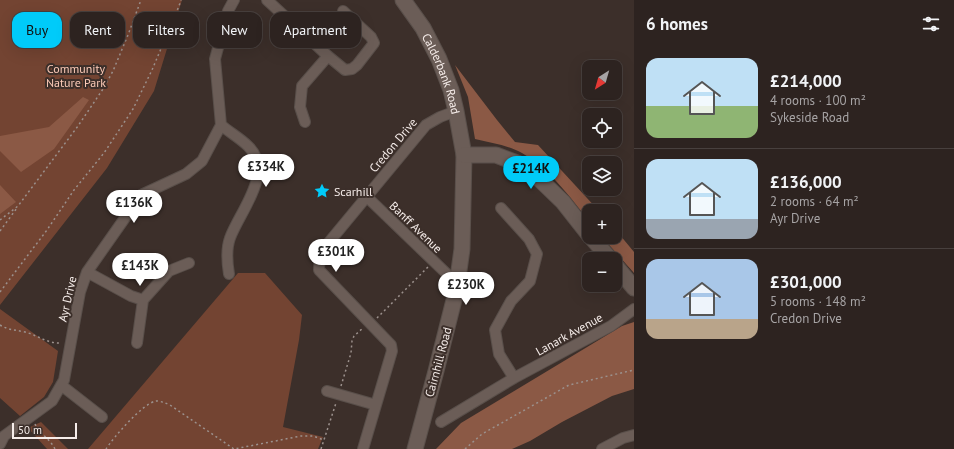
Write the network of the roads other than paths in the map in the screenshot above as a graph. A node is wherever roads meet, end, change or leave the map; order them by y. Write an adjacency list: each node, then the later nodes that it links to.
1 (234, 0): 8 (street)
2 (267, 0): 5 (street)
3 (403, 0): 6 (main road, Calderbank Road)
4 (343, 11): 5 (street)
5 (328, 56): 7 (street)
6 (456, 111): 9 (main road, Calderbank Road); 10 (street, Credon Drive)
7 (305, 122)
8 (221, 125): 16 (street, Ayr Drive); 18 (street)
9 (464, 155): 12 (main road); 33 (main road, Cairnhill Road)
10 (367, 197): 19 (street, Banff Avenue); 27 (street, Credon Drive)
11 (502, 208): 24 (street)
12 (582, 226)
13 (597, 244): 14 (main road)
14 (604, 252)
15 (189, 263): 21 (street)
16 (87, 272): 21 (street); 25 (street, Ayr Drive)
17 (622, 273): 20 (main road)
18 (229, 274)
19 (446, 274)
20 (634, 288)
21 (143, 300): 23 (street)
22 (634, 310): 24 (street, Lanark Avenue)
23 (137, 343)
24 (514, 378): 29 (street, Lanark Avenue)
25 (61, 385): 28 (street); 31 (street, Ayr Drive)
26 (327, 391): 27 (street)
27 (376, 405): 32 (street, Credon Drive)
28 (102, 417)
29 (441, 422)
30 (634, 435): 34 (street)
31 (0, 444)
32 (363, 449)
33 (415, 449)
34 (602, 449)

